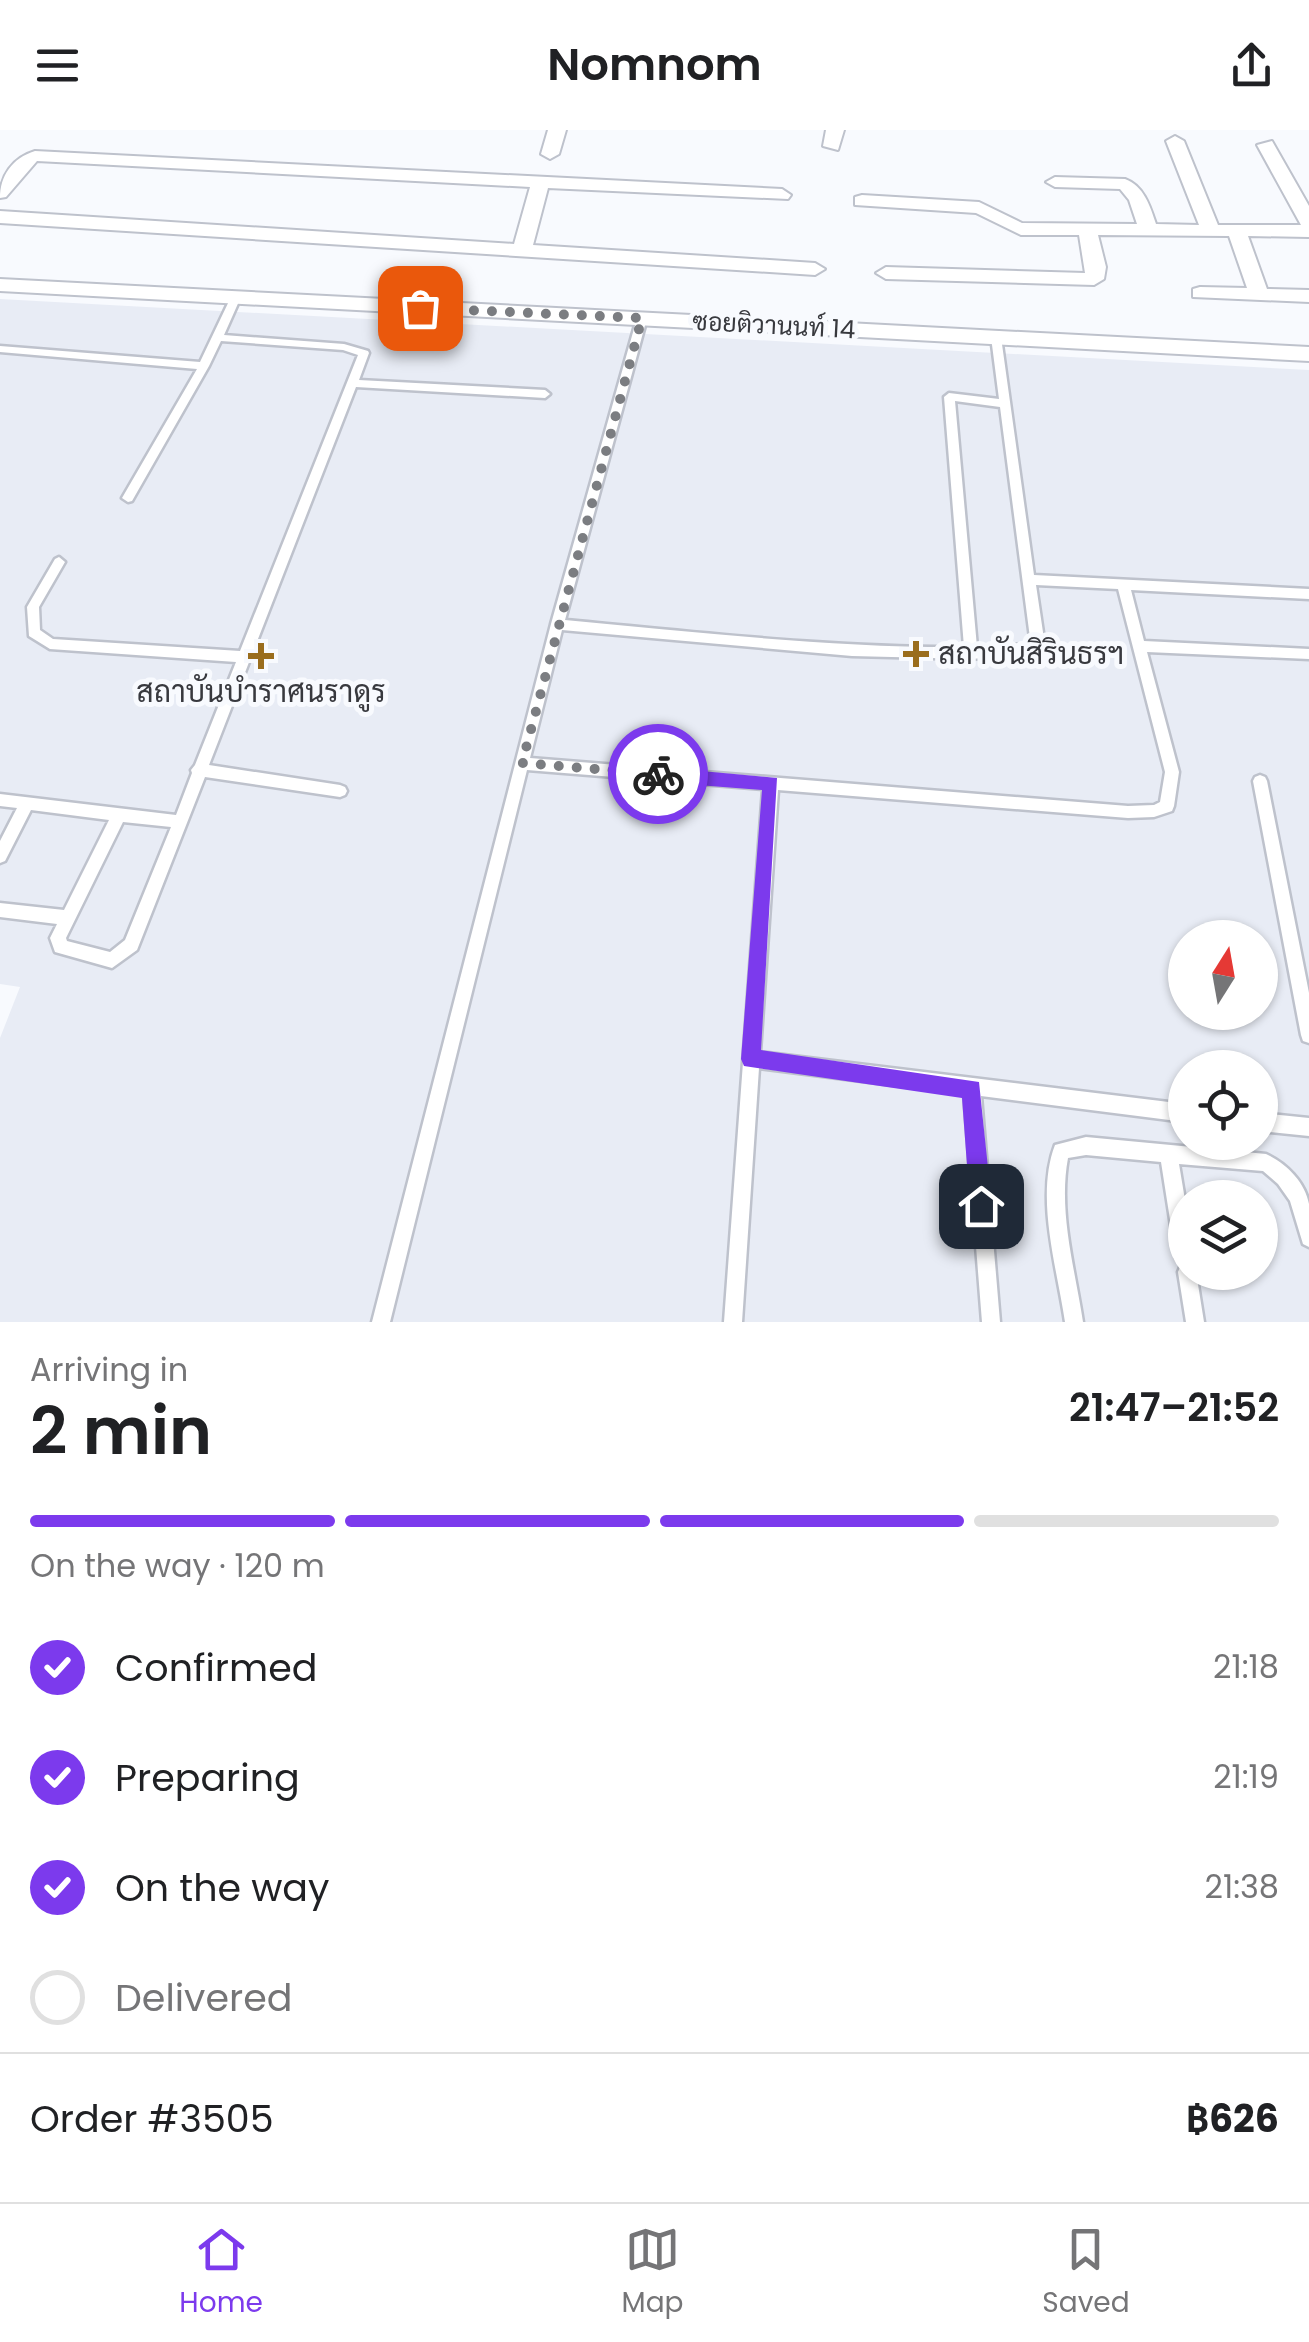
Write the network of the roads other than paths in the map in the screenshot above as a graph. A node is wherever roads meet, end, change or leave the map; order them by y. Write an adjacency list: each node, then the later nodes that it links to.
1 (558, 130): 4 (street)
2 (1175, 141): 13 (street)
3 (1266, 145): 11 (street)
4 (550, 154)
5 (540, 180): 7 (street); 8 (street); 17 (street)
6 (1056, 182): 15 (street)
7 (2, 188)
8 (782, 195)
9 (862, 200): 12 (street)
10 (0, 217): 17 (street)
11 (1309, 224)
12 (1087, 230): 15 (street); 19 (street)
13 (1211, 230): 14 (street); 15 (street)
14 (1237, 230): 16 (street); 22 (street)
15 (1149, 231)
16 (1309, 232)
17 (522, 250): 18 (street)
18 (815, 269)
19 (886, 273)
20 (0, 285): 24 (street, ซอยติวานนท์ 14)
21 (1200, 293): 22 (street)
22 (1260, 296): 23 (street)
23 (1308, 296)
24 (235, 299): 25 (street, ซอยติวานนท์ 14); 27 (lane)
25 (642, 318): 26 (street, ซอยติวานนท์ 14); 39 (lane)
26 (996, 337): 29 (street, ซอยติวานนท์ 14); 33 (lane)
27 (220, 338): 30 (lane); 31 (lane)
28 (0, 350): 30 (lane)
29 (1309, 354)
30 (204, 366): 34 (lane)
31 (355, 383): 32 (lane); 43 (lane)
32 (545, 394)
33 (1006, 404): 36 (lane); 41 (lane)
34 (128, 498)
35 (58, 562): 43 (lane)
36 (1028, 580): 37 (lane); 41 (lane)
37 (1123, 585): 38 (lane); 40 (lane)
38 (1309, 594)
39 (557, 624): 41 (lane); 44 (lane)
40 (1139, 646): 42 (lane); 47 (lane)
41 (970, 654)
42 (1309, 654)
43 (245, 657): 45 (lane)
44 (522, 763): 47 (lane); 66 (lane)
45 (198, 770): 48 (lane); 52 (lane)
46 (1260, 782): 56 (lane)
47 (771, 783): 57 (lane)
48 (340, 791)
49 (0, 800): 50 (lane)
50 (27, 803): 51 (lane); 53 (lane)
51 (118, 816): 52 (lane); 55 (lane)
52 (180, 822): 55 (lane)
53 (0, 856)
54 (0, 910): 55 (lane)
55 (68, 918)
56 (1309, 1036)
57 (751, 1059): 58 (lane); 67 (lane)
58 (972, 1090): 59 (lane); 68 (lane)
59 (1168, 1111)
60 (1278, 1124): 61 (lane)
61 (1309, 1127)
62 (1168, 1154): 69 (lane)
63 (1234, 1160): 64 (lane)
64 (1309, 1238)
65 (1190, 1290): 70 (lane)
66 (381, 1322)
67 (733, 1322)
68 (990, 1322)
69 (1074, 1322)
70 (1195, 1322)

